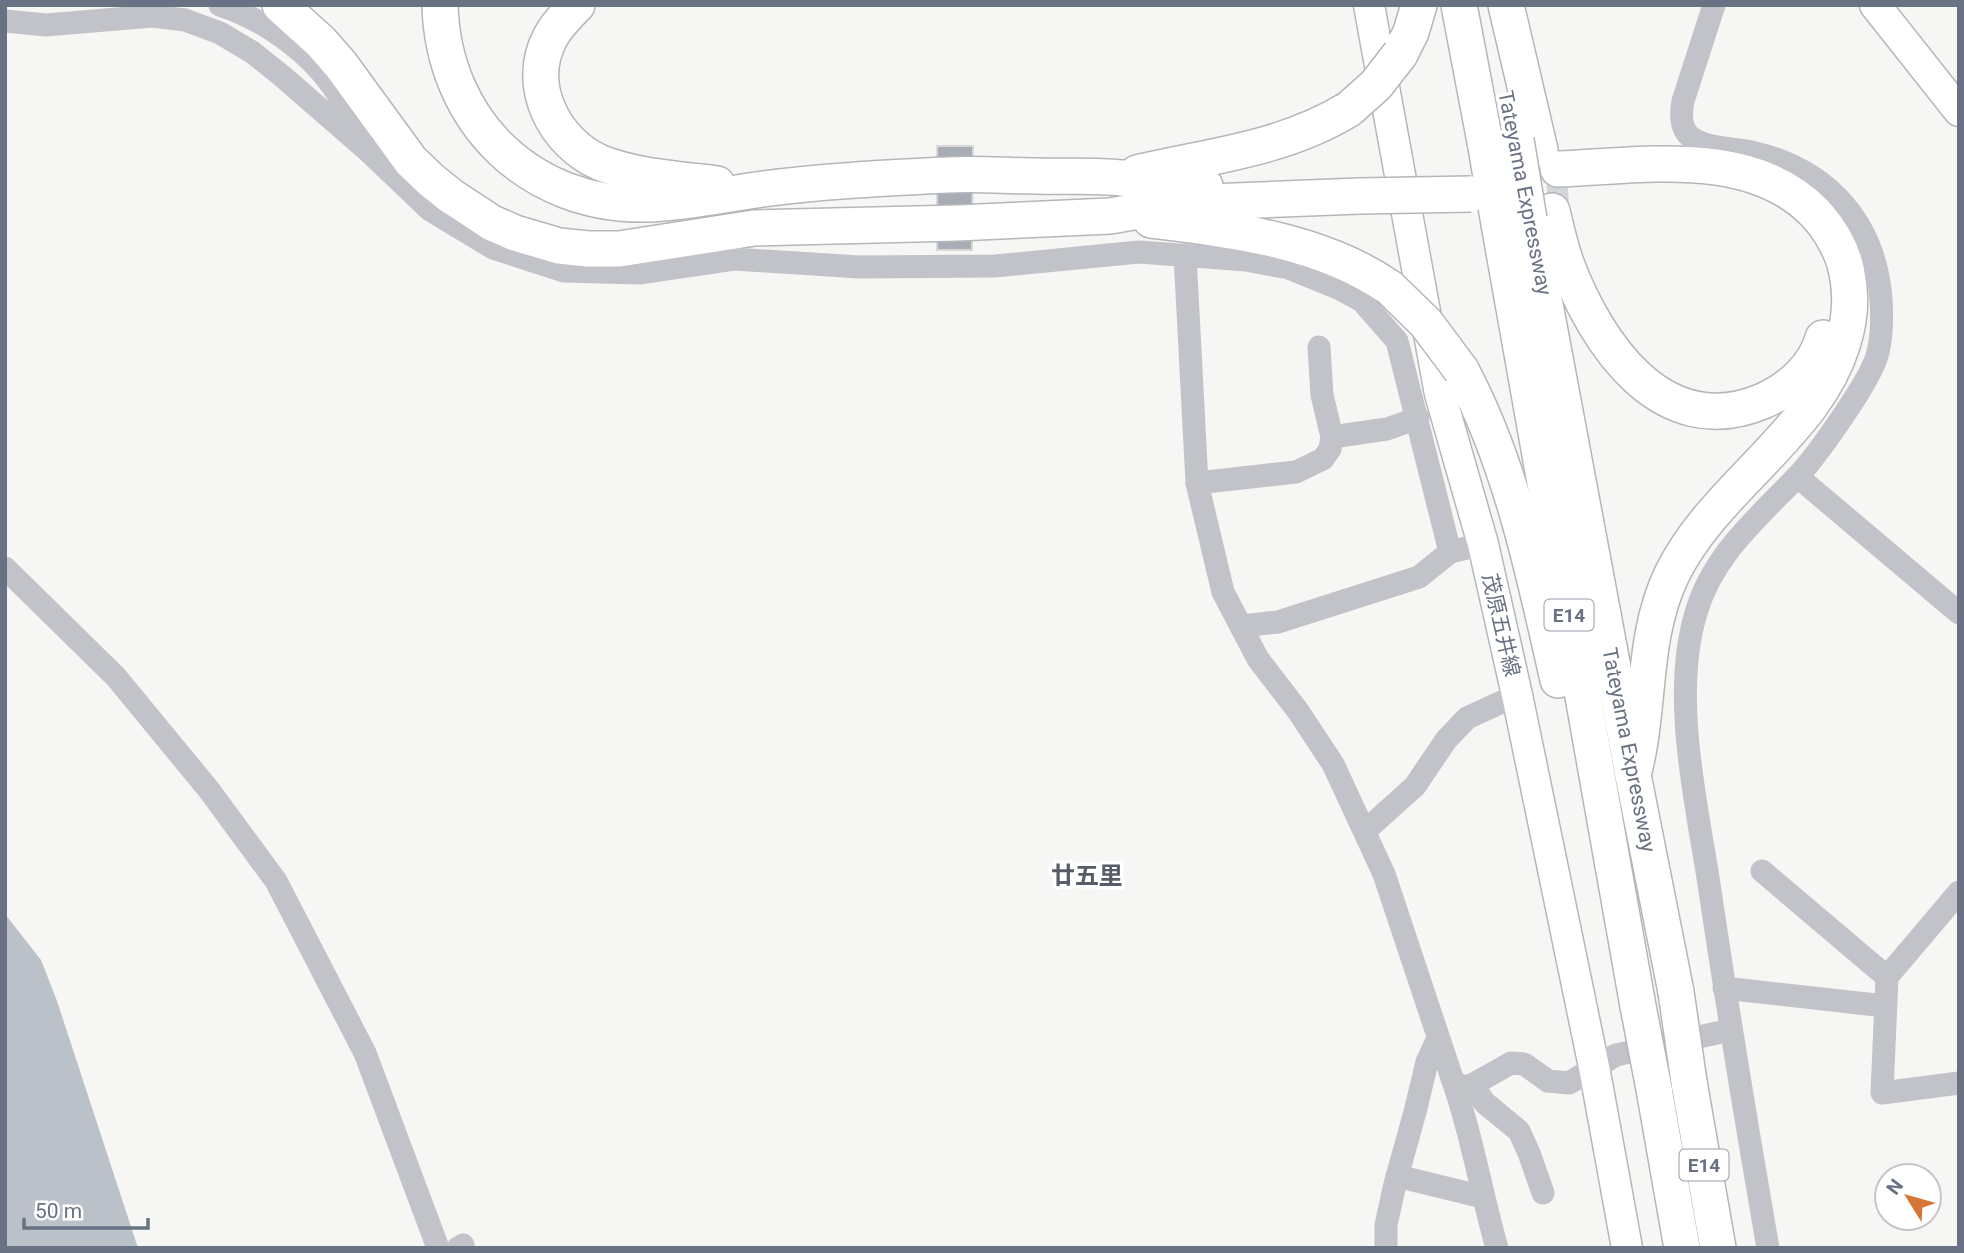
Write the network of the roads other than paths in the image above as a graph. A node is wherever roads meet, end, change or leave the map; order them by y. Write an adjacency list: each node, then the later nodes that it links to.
1 (220, 5): 14 (street)
2 (280, 5): 20 (highway)
3 (577, 5): 18 (highway)
4 (1369, 5): 27 (main road, 茂原五井線)
5 (1419, 5): 15 (highway, bridge)
6 (1459, 5): 16 (highway, Tateyama Expressway / E14)
7 (1488, 5): 16 (highway, Tateyama Expressway / E14)
8 (1506, 5): 16 (highway)
9 (1714, 5): 25 (street)
10 (1875, 5): 13 (main road)
11 (430, 11): 18 (highway); 20 (highway)
12 (5, 21): 14 (street)
13 (1959, 111)
14 (366, 149): 21 (street)
15 (1120, 178): 17 (highway); 18 (highway)
16 (1519, 182): 16 (highway); 17 (highway); 33 (highway, Tateyama Expressway / E14); 33 (highway); 39 (highway, Tateyama Expressway / E14)
17 (1360, 188): 19 (highway)
18 (764, 189)
19 (1110, 216): 20 (highway); 39 (highway, bridge)
20 (754, 228)
21 (1185, 255): 23 (street); 26 (street)
22 (1319, 347): 24 (street)
23 (1418, 418): 24 (street); 28 (street)
24 (1332, 437): 26 (street)
25 (1798, 477): 30 (street); 38 (street)
26 (1197, 483): 31 (street)
27 (1483, 544): 28 (street); 32 (main road, 茂原五井線)
28 (1450, 552): 31 (street)
29 (5, 568): 49 (street)
30 (1959, 612)
31 (1242, 626): 34 (street)
32 (1517, 695): 34 (street); 43 (main road, 茂原五井線)
33 (1633, 775): 54 (highway, Tateyama Expressway / E14, bridge)
34 (1365, 831): 42 (street)
35 (1762, 871): 37 (street)
36 (1959, 892): 37 (street)
37 (1887, 977): 40 (street)
38 (1724, 988): 40 (street); 41 (street)
39 (1638, 1006): 53 (highway, Tateyama Expressway / E14, bridge)
40 (1885, 1006): 45 (street)
41 (1731, 1030): 43 (street); 55 (street)
42 (1438, 1038): 44 (street); 46 (street)
43 (1594, 1067): 44 (street); 52 (main road, 茂原五井線)
44 (1463, 1083): 47 (street); 48 (street)
45 (1959, 1083)
46 (1397, 1176): 48 (street); 50 (street)
47 (1543, 1193)
48 (1483, 1197): 51 (street)
49 (438, 1248)
50 (1386, 1248)
51 (1497, 1248)
52 (1627, 1248)
53 (1682, 1248)
54 (1718, 1248)
55 (1768, 1248)

